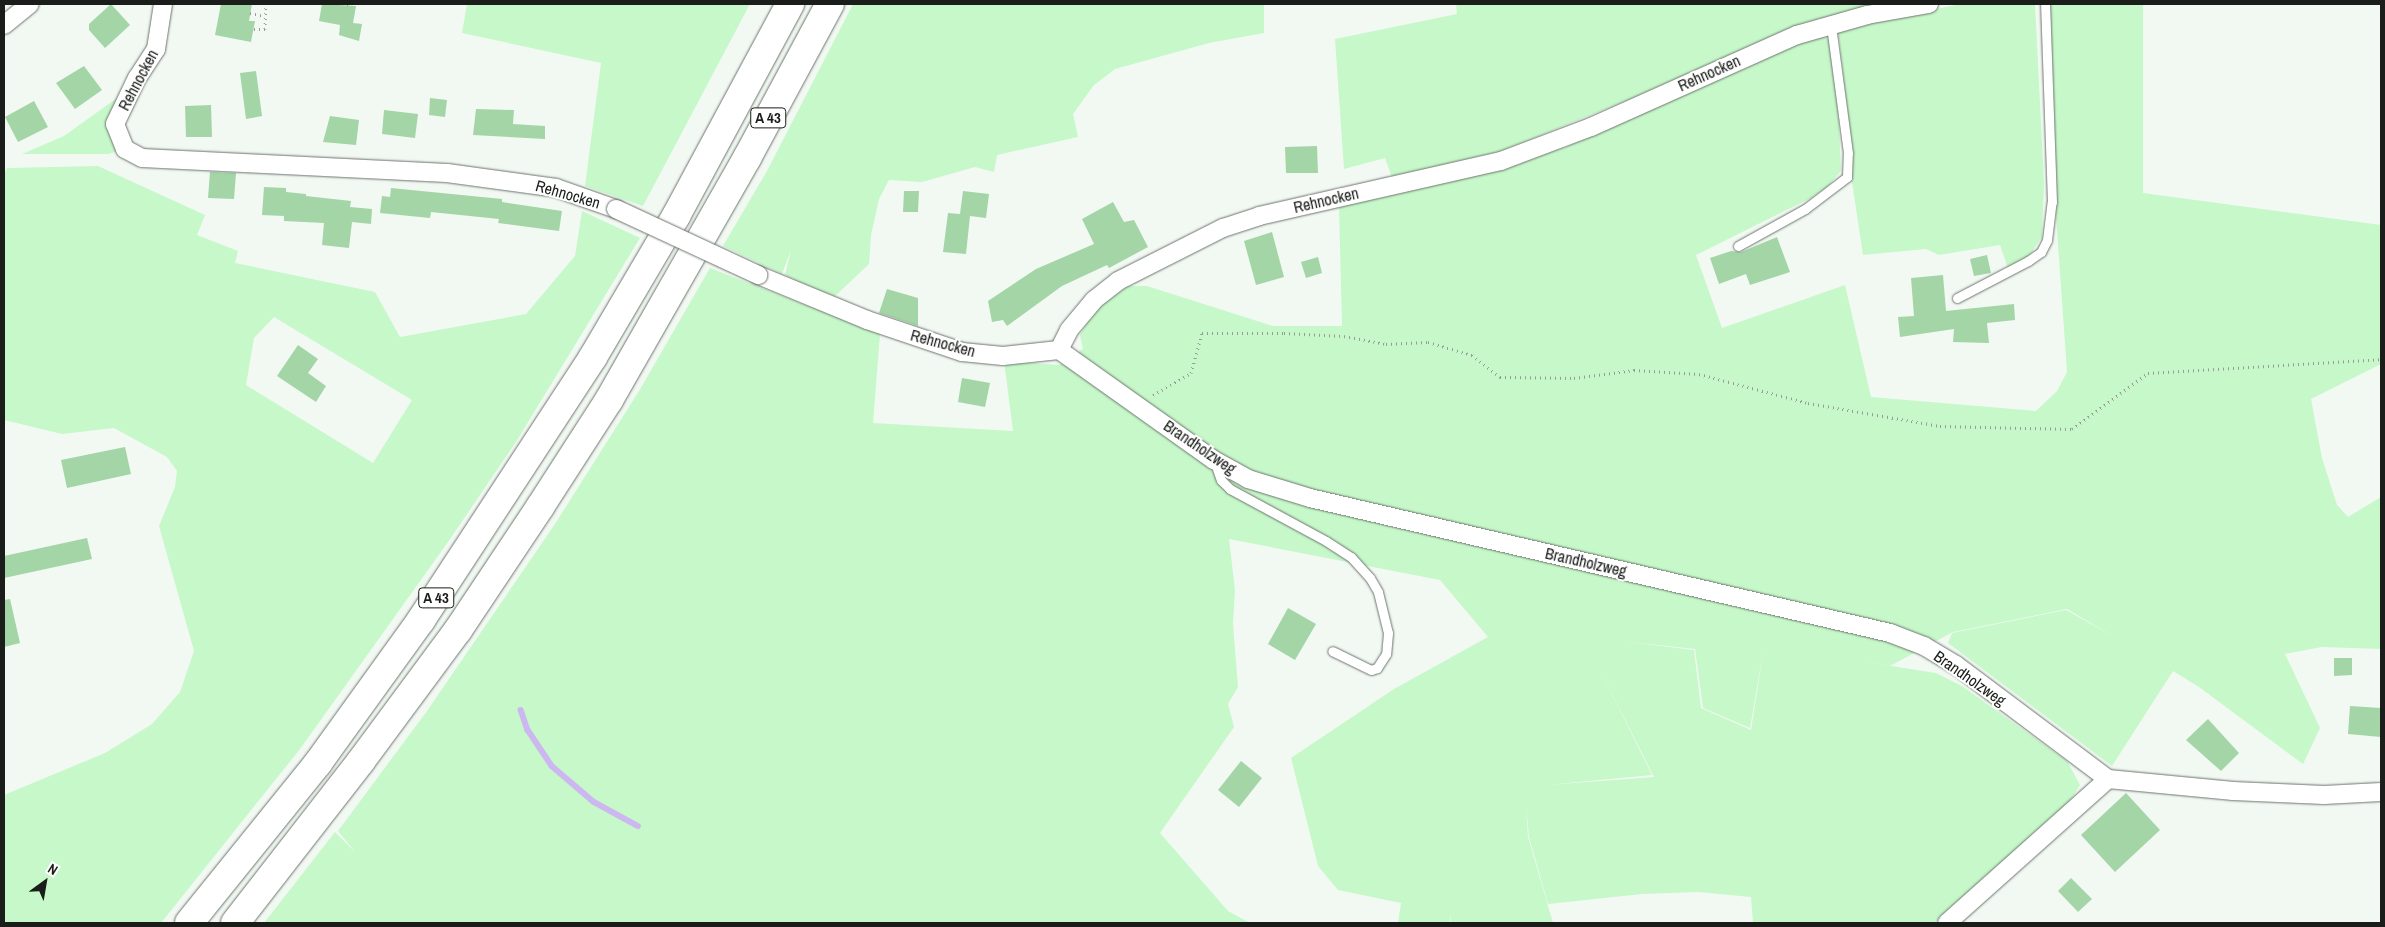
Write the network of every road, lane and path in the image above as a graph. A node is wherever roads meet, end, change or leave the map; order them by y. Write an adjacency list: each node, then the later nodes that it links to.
1 (30, 4): 10 (street)
2 (163, 4): 15 (street, Rehnocken, bridge)
3 (266, 4): 9 (path)
4 (790, 4): 22 (highway, A 43)
5 (830, 4): 23 (highway, A 43)
6 (1929, 4): 11 (street, Rehnocken)
7 (2045, 4): 14 (lane)
8 (250, 13): 9 (path)
9 (264, 16): 12 (path)
10 (4, 26)
11 (1831, 26): 13 (lane); 15 (street, Rehnocken)
12 (254, 29)
13 (1738, 246)
14 (1957, 298)
15 (1060, 350): 17 (street, Brandholzweg)
16 (2381, 359): 17 (path)
17 (1138, 404): 18 (street, Brandholzweg)
18 (1214, 460): 19 (lane); 20 (street, Brandholzweg)
19 (1332, 651)
20 (2108, 779): 21 (street); 24 (street)
21 (2381, 792)
22 (189, 923)
23 (235, 923)
24 (1947, 923)

